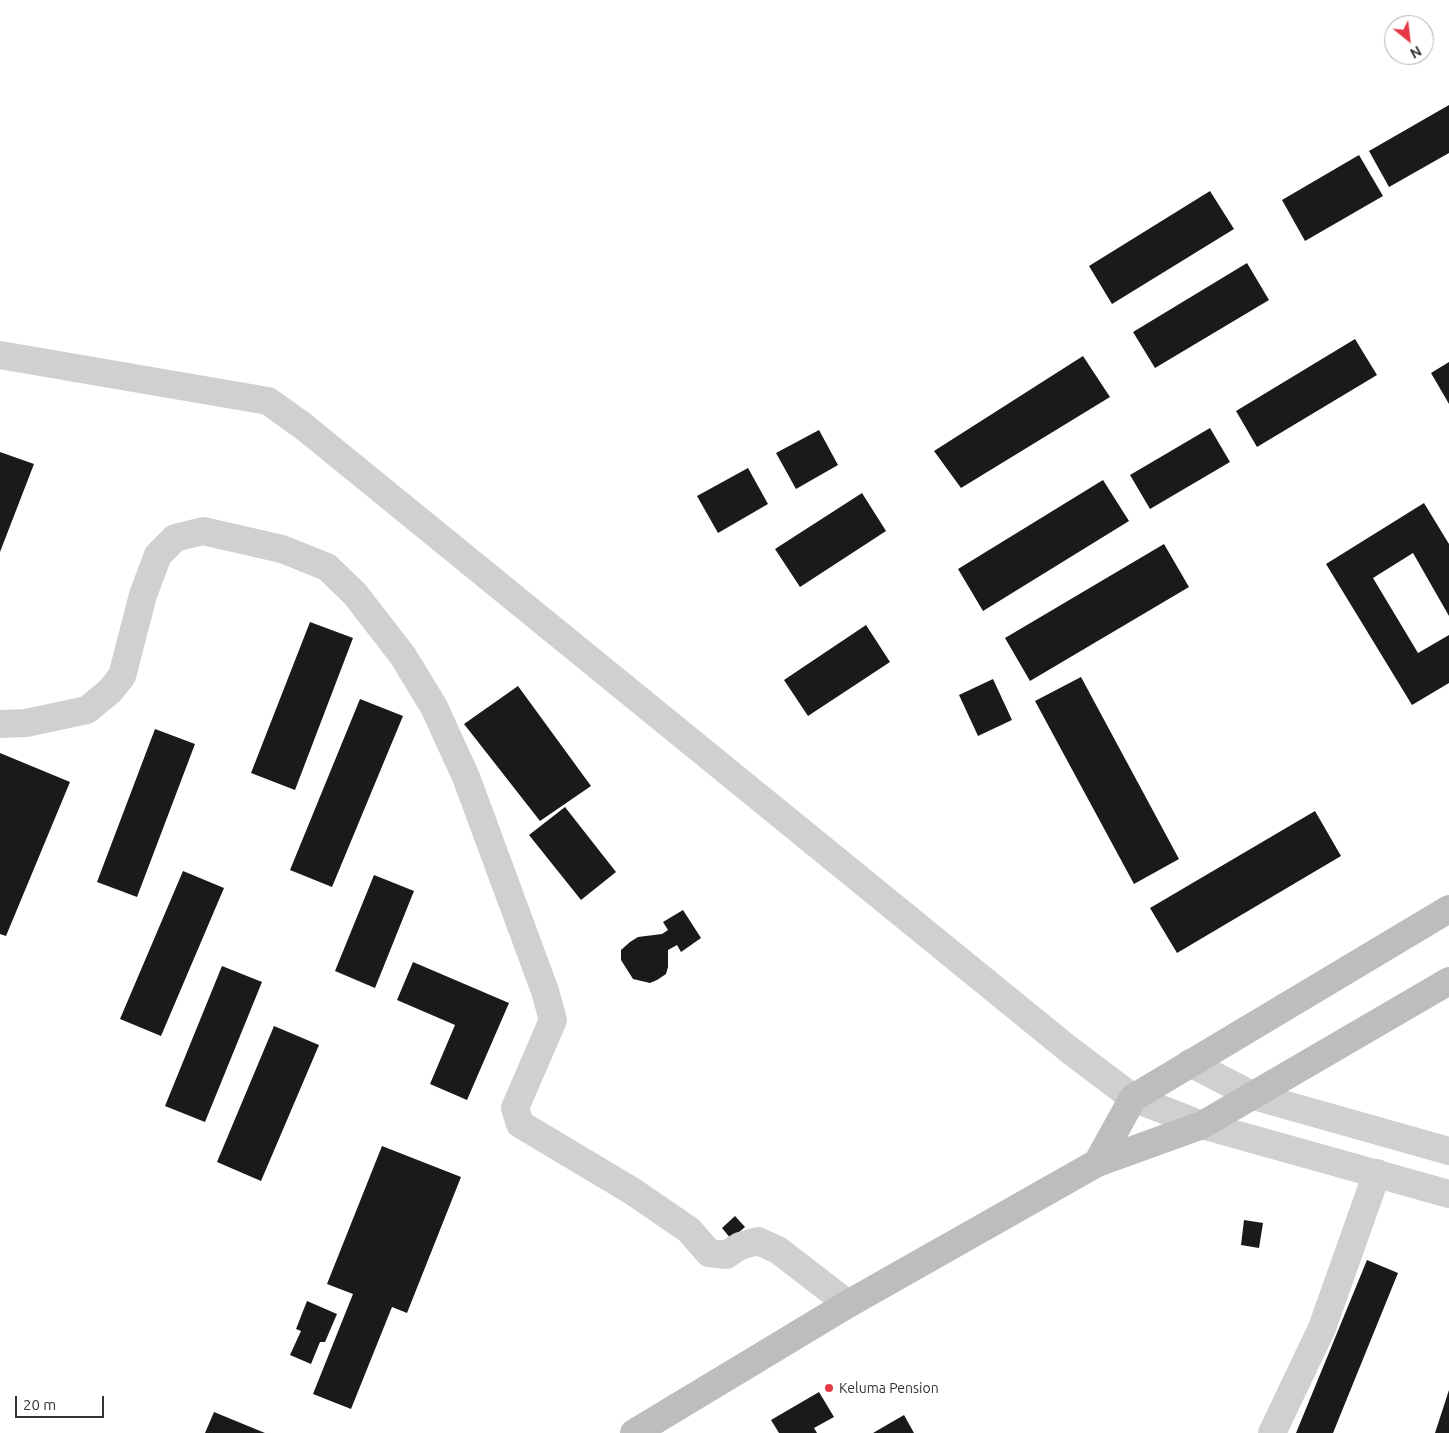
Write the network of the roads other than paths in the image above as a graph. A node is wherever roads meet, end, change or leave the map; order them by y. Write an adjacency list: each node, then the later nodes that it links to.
1 (0, 356): 7 (street)
2 (0, 724): 13 (street)
3 (1449, 909): 5 (main road)
4 (1449, 981): 6 (main road)
5 (1190, 1063): 6 (street); 7 (main road)
6 (1254, 1096): 8 (main road); 9 (street)
7 (1133, 1098): 8 (street); 10 (main road)
8 (1202, 1125): 10 (main road); 11 (street)
9 (1449, 1151)
10 (1097, 1163): 13 (main road)
11 (1377, 1174): 12 (street); 15 (street)
12 (1449, 1194)
13 (848, 1304): 14 (main road)
14 (634, 1433)
15 (1272, 1433)

